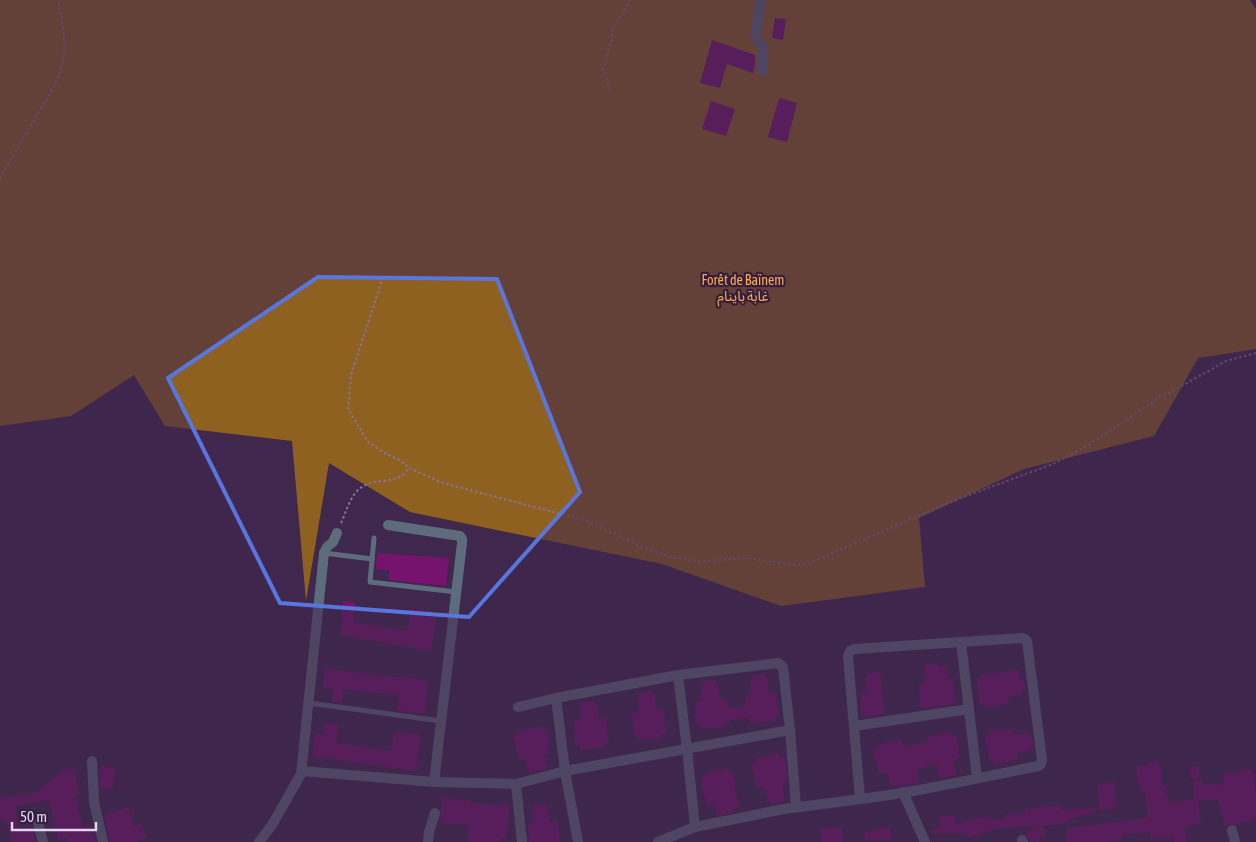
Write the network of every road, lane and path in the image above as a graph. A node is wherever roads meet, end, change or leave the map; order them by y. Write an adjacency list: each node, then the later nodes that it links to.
1 (58, 0): 6 (path)
2 (630, 0): 5 (path)
3 (761, 0): 4 (street)
4 (762, 71)
5 (610, 90)
6 (0, 178)
7 (383, 277): 9 (path)
8 (1256, 353): 9 (path)
9 (409, 468): 11 (path)
10 (388, 525): 15 (street)
11 (337, 534): 13 (street)
12 (374, 538): 14 (lane)
13 (324, 554): 14 (lane); 19 (street)
14 (372, 559): 15 (lane)
15 (457, 592): 22 (street)
16 (961, 642): 21 (street); 23 (street); 29 (street)
17 (678, 674): 18 (street); 24 (street); 25 (street)
18 (556, 698): 20 (street); 28 (street)
19 (309, 703): 22 (lane); 27 (street)
20 (518, 707)
21 (969, 709): 23 (street); 29 (street)
22 (441, 722): 30 (street)
23 (854, 726): 33 (street)
24 (790, 730): 25 (street); 34 (street)
25 (687, 749): 28 (street); 37 (street)
26 (92, 760): 40 (street)
27 (302, 771): 30 (street); 41 (street)
28 (565, 771): 31 (street); 44 (street)
29 (977, 778): 32 (street)
30 (434, 782): 31 (street)
31 (516, 784): 43 (street)
32 (903, 792): 33 (street); 46 (street)
33 (860, 798): 34 (street)
34 (796, 807): 37 (street)
35 (435, 814): 42 (street)
36 (38, 823): 39 (street)
37 (695, 828): 45 (street)
38 (1232, 830): 47 (street)
39 (43, 842)
40 (103, 842)
41 (259, 842)
42 (428, 842)
43 (522, 842)
44 (578, 842)
45 (658, 842)
46 (925, 842)
47 (1235, 842)

